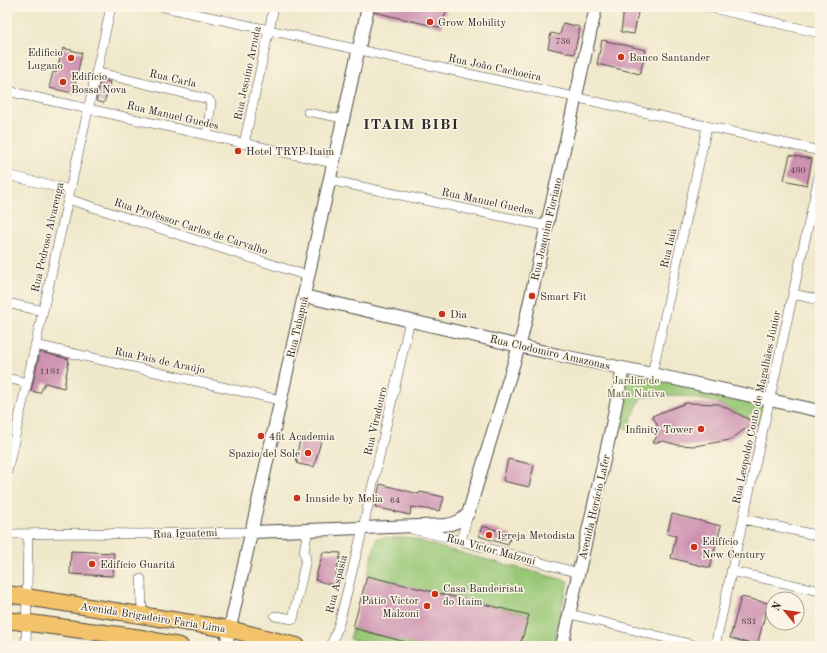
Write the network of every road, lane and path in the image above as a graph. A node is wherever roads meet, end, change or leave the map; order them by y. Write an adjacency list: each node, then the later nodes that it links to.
1 (111, 7): 10 (street, Rua Pedroso Alvarenga)
2 (164, 7): 7 (street, Rua João Cachoeira)
3 (274, 7): 7 (street, Rua Jesuíno Arruda)
4 (368, 7): 9 (street, Rua Tabapuã)
5 (596, 7): 12 (street, Rua Joaquim Floriano)
6 (708, 7): 8 (street)
7 (269, 30): 9 (street, Rua João Cachoeira); 18 (street, Rua Jesuíno Arruda)
8 (820, 33)
9 (358, 49): 12 (street, Rua João Cachoeira); 15 (street, Rua Tabapuã)
10 (96, 72): 13 (street, Rua Pedroso Alvarenga); 17 (street, Rua Carla)
11 (7, 91): 13 (street, Rua Manuel Guedes)
12 (576, 97): 16 (street, Rua João Cachoeira); 26 (street, Rua Joaquim Floriano)
13 (88, 109): 17 (street, Rua Manuel Guedes); 24 (street, Rua Pedroso Alvarenga)
14 (307, 112): 15 (street)
15 (343, 119): 20 (street, Rua Tabapuã)
16 (708, 127): 19 (street, Rua João Cachoeira); 37 (street, Rua Iaiá)
17 (207, 135): 18 (street, Rua Manuel Guedes)
18 (244, 144): 20 (street, Rua Manuel Guedes)
19 (820, 151)
20 (333, 163): 23 (street, Rua Tabapuã)
21 (820, 172): 28 (street, Rua Leopoldo Couto de Magalhães Júnior)
22 (7, 175): 24 (street)
23 (329, 180): 26 (street, Rua Manuel Guedes); 27 (street, Rua Tabapuã)
24 (70, 190): 25 (street, Rua Pedroso Alvarenga)
25 (68, 199): 27 (street, Rua Professor Carlos de Carvalho); 32 (street, Rua Pedroso Alvarenga)
26 (547, 226): 35 (street, Rua Joaquim Floriano)
27 (308, 276): 29 (street, Rua Tabapuã)
28 (793, 294): 30 (street); 40 (street, Rua Leopoldo Couto de Magalhães Júnior)
29 (304, 296): 33 (street, Rua Clodomiro Amazonas); 41 (street, Rua Tabapuã)
30 (820, 300)
31 (7, 303): 32 (street)
32 (43, 311): 34 (street, Rua Pedroso Alvarenga)
33 (410, 320): 35 (street, Rua Clodomiro Amazonas); 47 (street, Rua Viradouro)
34 (35, 345): 39 (street, Rua Pedroso Alvarenga); 41 (street, Rua Pais de Araújo)
35 (520, 345): 36 (street, Rua Clodomiro Amazonas); 44 (street, Rua Joaquim Floriano)
36 (623, 368): 37 (street, Rua Clodomiro Amazonas); 55 (street, Avenida Horácio Lafer)
37 (652, 374): 40 (street, Rua Clodomiro Amazonas)
38 (7, 378): 39 (street)
39 (27, 383): 43 (street, Rua Pedroso Alvarenga)
40 (769, 399): 42 (street, Rua Clodomiro Amazonas); 45 (street, Rua Leopoldo Couto de Magalhães Júnior)
41 (280, 400): 49 (street, Rua Tabapuã)
42 (820, 411)
43 (7, 472)
44 (468, 514): 46 (street, Rua Victor Malzoni); 53 (street, Rua Joaquim Floriano)
45 (743, 519): 52 (street); 54 (street, Rua Leopoldo Couto de Magalhães Júnior)
46 (402, 527): 47 (street, Rua Victor Malzoni); 53 (street, Rua Victor Malzoni)
47 (363, 528): 48 (street, Rua Iguatemi); 71 (street, Rua Aspásia)
48 (308, 529): 49 (street, Rua Iguatemi); 62 (street)
49 (251, 532): 51 (street, Rua Iguatemi); 65 (street, Rua Tabapuã)
50 (7, 534): 51 (street, Rua Iguatemi)
51 (28, 534): 59 (street)
52 (820, 536)
53 (461, 541): 55 (street, Rua Victor Malzoni)
54 (731, 571): 57 (street); 74 (street, Rua Leopoldo Couto de Magalhães Júnior)
55 (579, 573): 60 (street, Avenida Horácio Lafer)
56 (141, 579): 61 (street)
57 (820, 591)
58 (7, 594): 59 (highway, Avenida Brigadeiro Faria Lima)
59 (26, 597): 61 (highway, Avenida Brigadeiro Faria Lima); 64 (street)
60 (570, 614): 72 (street, Avenida Horácio Lafer); 73 (street)
61 (142, 615): 65 (highway, Avenida Brigadeiro Faria Lima)
62 (275, 616)
63 (7, 620): 64 (highway, Avenida Brigadeiro Faria Lima)
64 (26, 622): 66 (highway, Avenida Brigadeiro Faria Lima); 67 (street)
65 (229, 629): 69 (street, Rua Tabapuã); 70 (highway, Avenida Brigadeiro Faria Lima)
66 (142, 642): 68 (highway, Avenida Brigadeiro Faria Lima)
67 (26, 646)
68 (180, 646)
69 (226, 646)
70 (297, 646)
71 (331, 646)
72 (562, 646)
73 (698, 646)
74 (714, 646)

